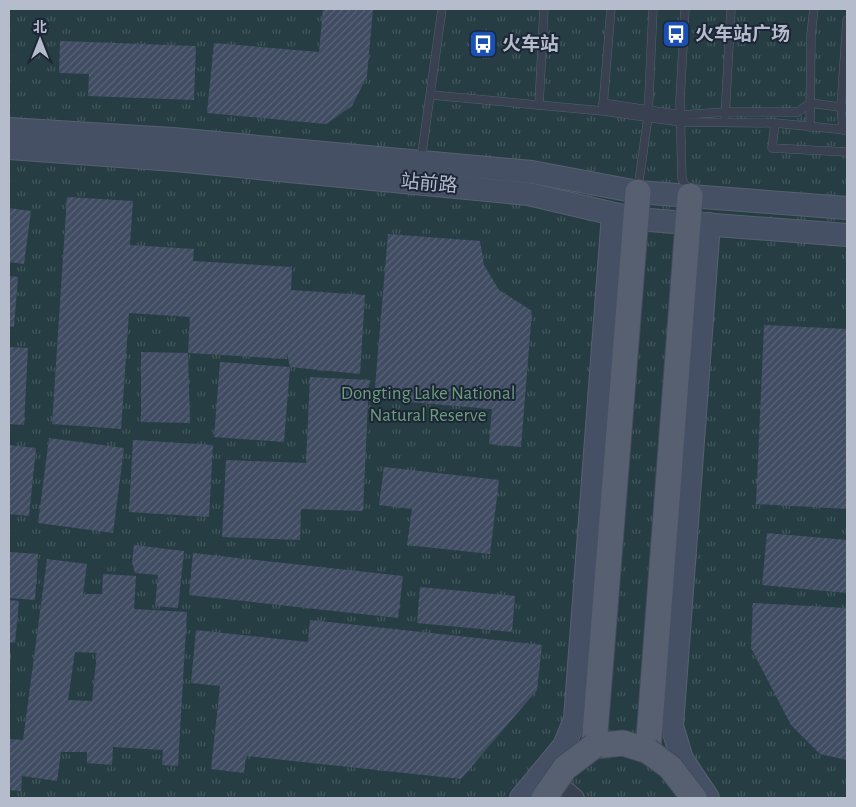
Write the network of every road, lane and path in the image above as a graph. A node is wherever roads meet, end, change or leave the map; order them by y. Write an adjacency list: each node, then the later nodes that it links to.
1 (442, 9): 9 (lane)
2 (544, 9): 11 (lane)
3 (611, 9): 12 (lane)
4 (653, 9): 15 (lane)
5 (685, 9): 16 (lane)
6 (731, 9): 14 (lane)
7 (814, 9): 10 (lane)
8 (847, 20): 13 (lane)
9 (431, 95): 11 (lane); 24 (lane)
10 (810, 103): 13 (lane); 14 (lane); 19 (lane)
11 (539, 105): 12 (lane)
12 (603, 107): 15 (lane)
13 (844, 108): 21 (lane)
14 (725, 112): 16 (lane); 17 (lane)
15 (649, 114): 16 (lane); 25 (lane)
16 (681, 119): 17 (lane); 26 (lane)
17 (724, 122): 18 (lane)
18 (775, 123): 19 (lane); 23 (lane)
19 (810, 126): 21 (lane)
20 (9, 128): 24 (main road, 站前路)
21 (845, 130)
22 (9, 148): 28 (main road, 站前路)
23 (847, 152)
24 (421, 162): 25 (main road, 站前路)
25 (638, 192): 26 (main road, 站前路); 28 (main road)
26 (690, 196): 27 (main road, 站前路); 29 (main road)
27 (847, 208)
28 (625, 217): 29 (main road, 站前路); 31 (main road); 33 (main road)
29 (699, 224): 30 (main road, 站前路); 32 (main road); 36 (main road)
30 (847, 235)
31 (594, 746): 32 (main road); 34 (main road, bridge)
32 (648, 751): 35 (main road, bridge)
33 (521, 798)
34 (544, 798)
35 (694, 798)
36 (708, 798)

